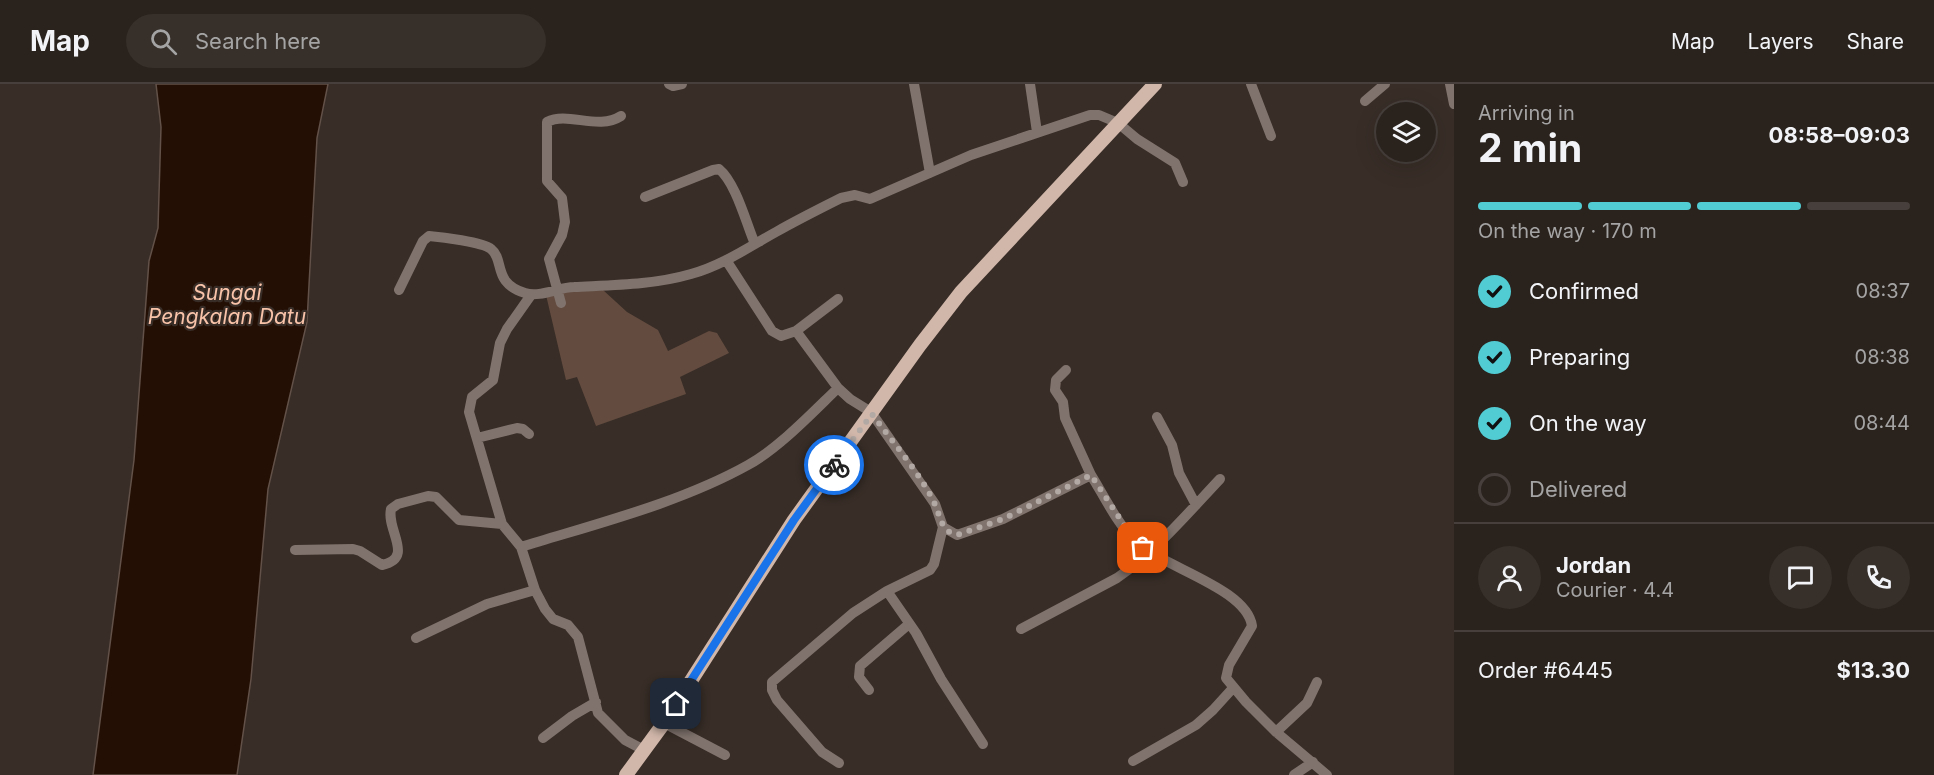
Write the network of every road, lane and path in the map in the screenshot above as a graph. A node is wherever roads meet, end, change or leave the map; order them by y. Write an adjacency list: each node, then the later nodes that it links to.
1 (669, 84): 2 (street)
2 (682, 84)
3 (914, 84): 15 (street)
4 (1030, 84): 13 (street)
5 (1155, 84): 12 (main road)
6 (1251, 84): 14 (street)
7 (1384, 84): 9 (street)
8 (1450, 84): 10 (street)
9 (1365, 101)
10 (1454, 104)
11 (621, 116): 20 (street)
12 (1118, 123): 13 (street); 16 (street); 28 (main road)
13 (1037, 132): 15 (street)
14 (1271, 136)
15 (930, 173): 18 (street)
16 (1183, 182)
17 (645, 197): 18 (street)
18 (755, 244): 19 (street)
19 (726, 260): 20 (street); 25 (street)
20 (556, 289): 22 (street); 24 (street)
21 (399, 290): 22 (street)
22 (531, 295): 31 (street)
23 (838, 299): 25 (street)
24 (561, 303)
25 (796, 331): 27 (street)
26 (1066, 370): 32 (street)
27 (838, 388): 28 (street); 37 (street)
28 (872, 414): 36 (street); 49 (main road)
29 (1157, 417): 34 (street)
30 (529, 434): 31 (street)
31 (477, 438): 35 (street)
32 (1091, 475): 36 (street); 39 (street)
33 (1220, 479): 34 (street)
34 (1196, 506): 39 (street)
35 (502, 524): 37 (street); 38 (street)
36 (943, 527): 41 (street)
37 (521, 547): 40 (street)
38 (295, 550)
39 (1150, 553): 43 (street); 46 (street)
40 (535, 590): 44 (street); 48 (street)
41 (887, 591): 42 (street); 57 (street)
42 (909, 624): 47 (street); 52 (street)
43 (1021, 628)
44 (416, 638)
45 (1317, 682): 50 (street)
46 (1233, 688): 50 (street); 55 (street)
47 (868, 690)
48 (596, 702): 51 (street); 53 (street)
49 (664, 723): 53 (main road); 54 (street)
50 (1276, 732): 56 (street)
51 (543, 738)
52 (983, 744)
53 (644, 750): 58 (main road)
54 (725, 755)
55 (1133, 761)
56 (1313, 762): 59 (street); 60 (street)
57 (839, 763)
58 (626, 775)
59 (1294, 775)
60 (1327, 775)

